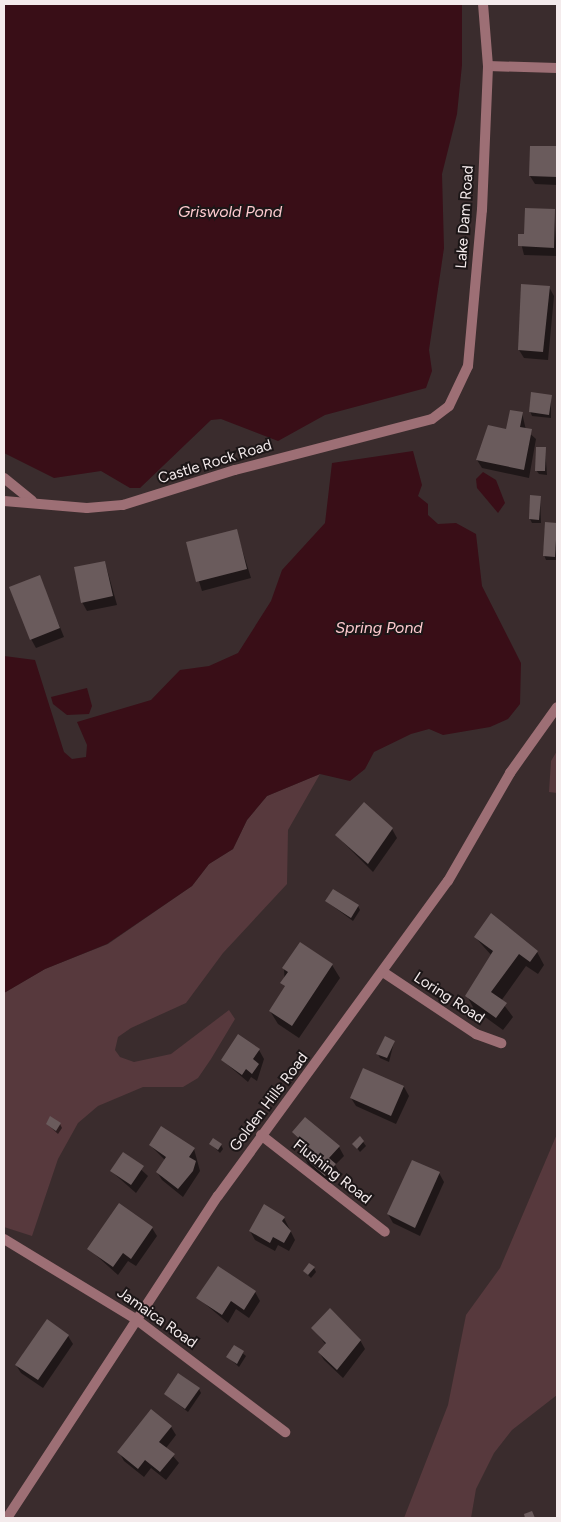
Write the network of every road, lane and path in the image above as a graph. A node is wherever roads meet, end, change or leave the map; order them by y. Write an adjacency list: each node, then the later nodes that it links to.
1 (483, 4): 2 (street, Lake Dam Road)
2 (488, 66): 3 (street); 4 (street, Lake Dam Road)
3 (557, 68)
4 (432, 419): 7 (street, Castle Rock Road)
5 (4, 478): 7 (street)
6 (4, 501): 7 (street, Castle Rock Road)
7 (32, 501)
8 (557, 707): 9 (street, Golden Hills Road)
9 (384, 972): 10 (street, Loring Road); 11 (street, Golden Hills Road)
10 (501, 1042)
11 (261, 1136): 12 (street, Flushing Road); 14 (street, Golden Hills Road)
12 (385, 1232)
13 (4, 1239): 14 (street, Jamaica Road)
14 (137, 1320): 15 (street, Jamaica Road); 16 (street, Golden Hills Road)
15 (285, 1432)
16 (7, 1518)

